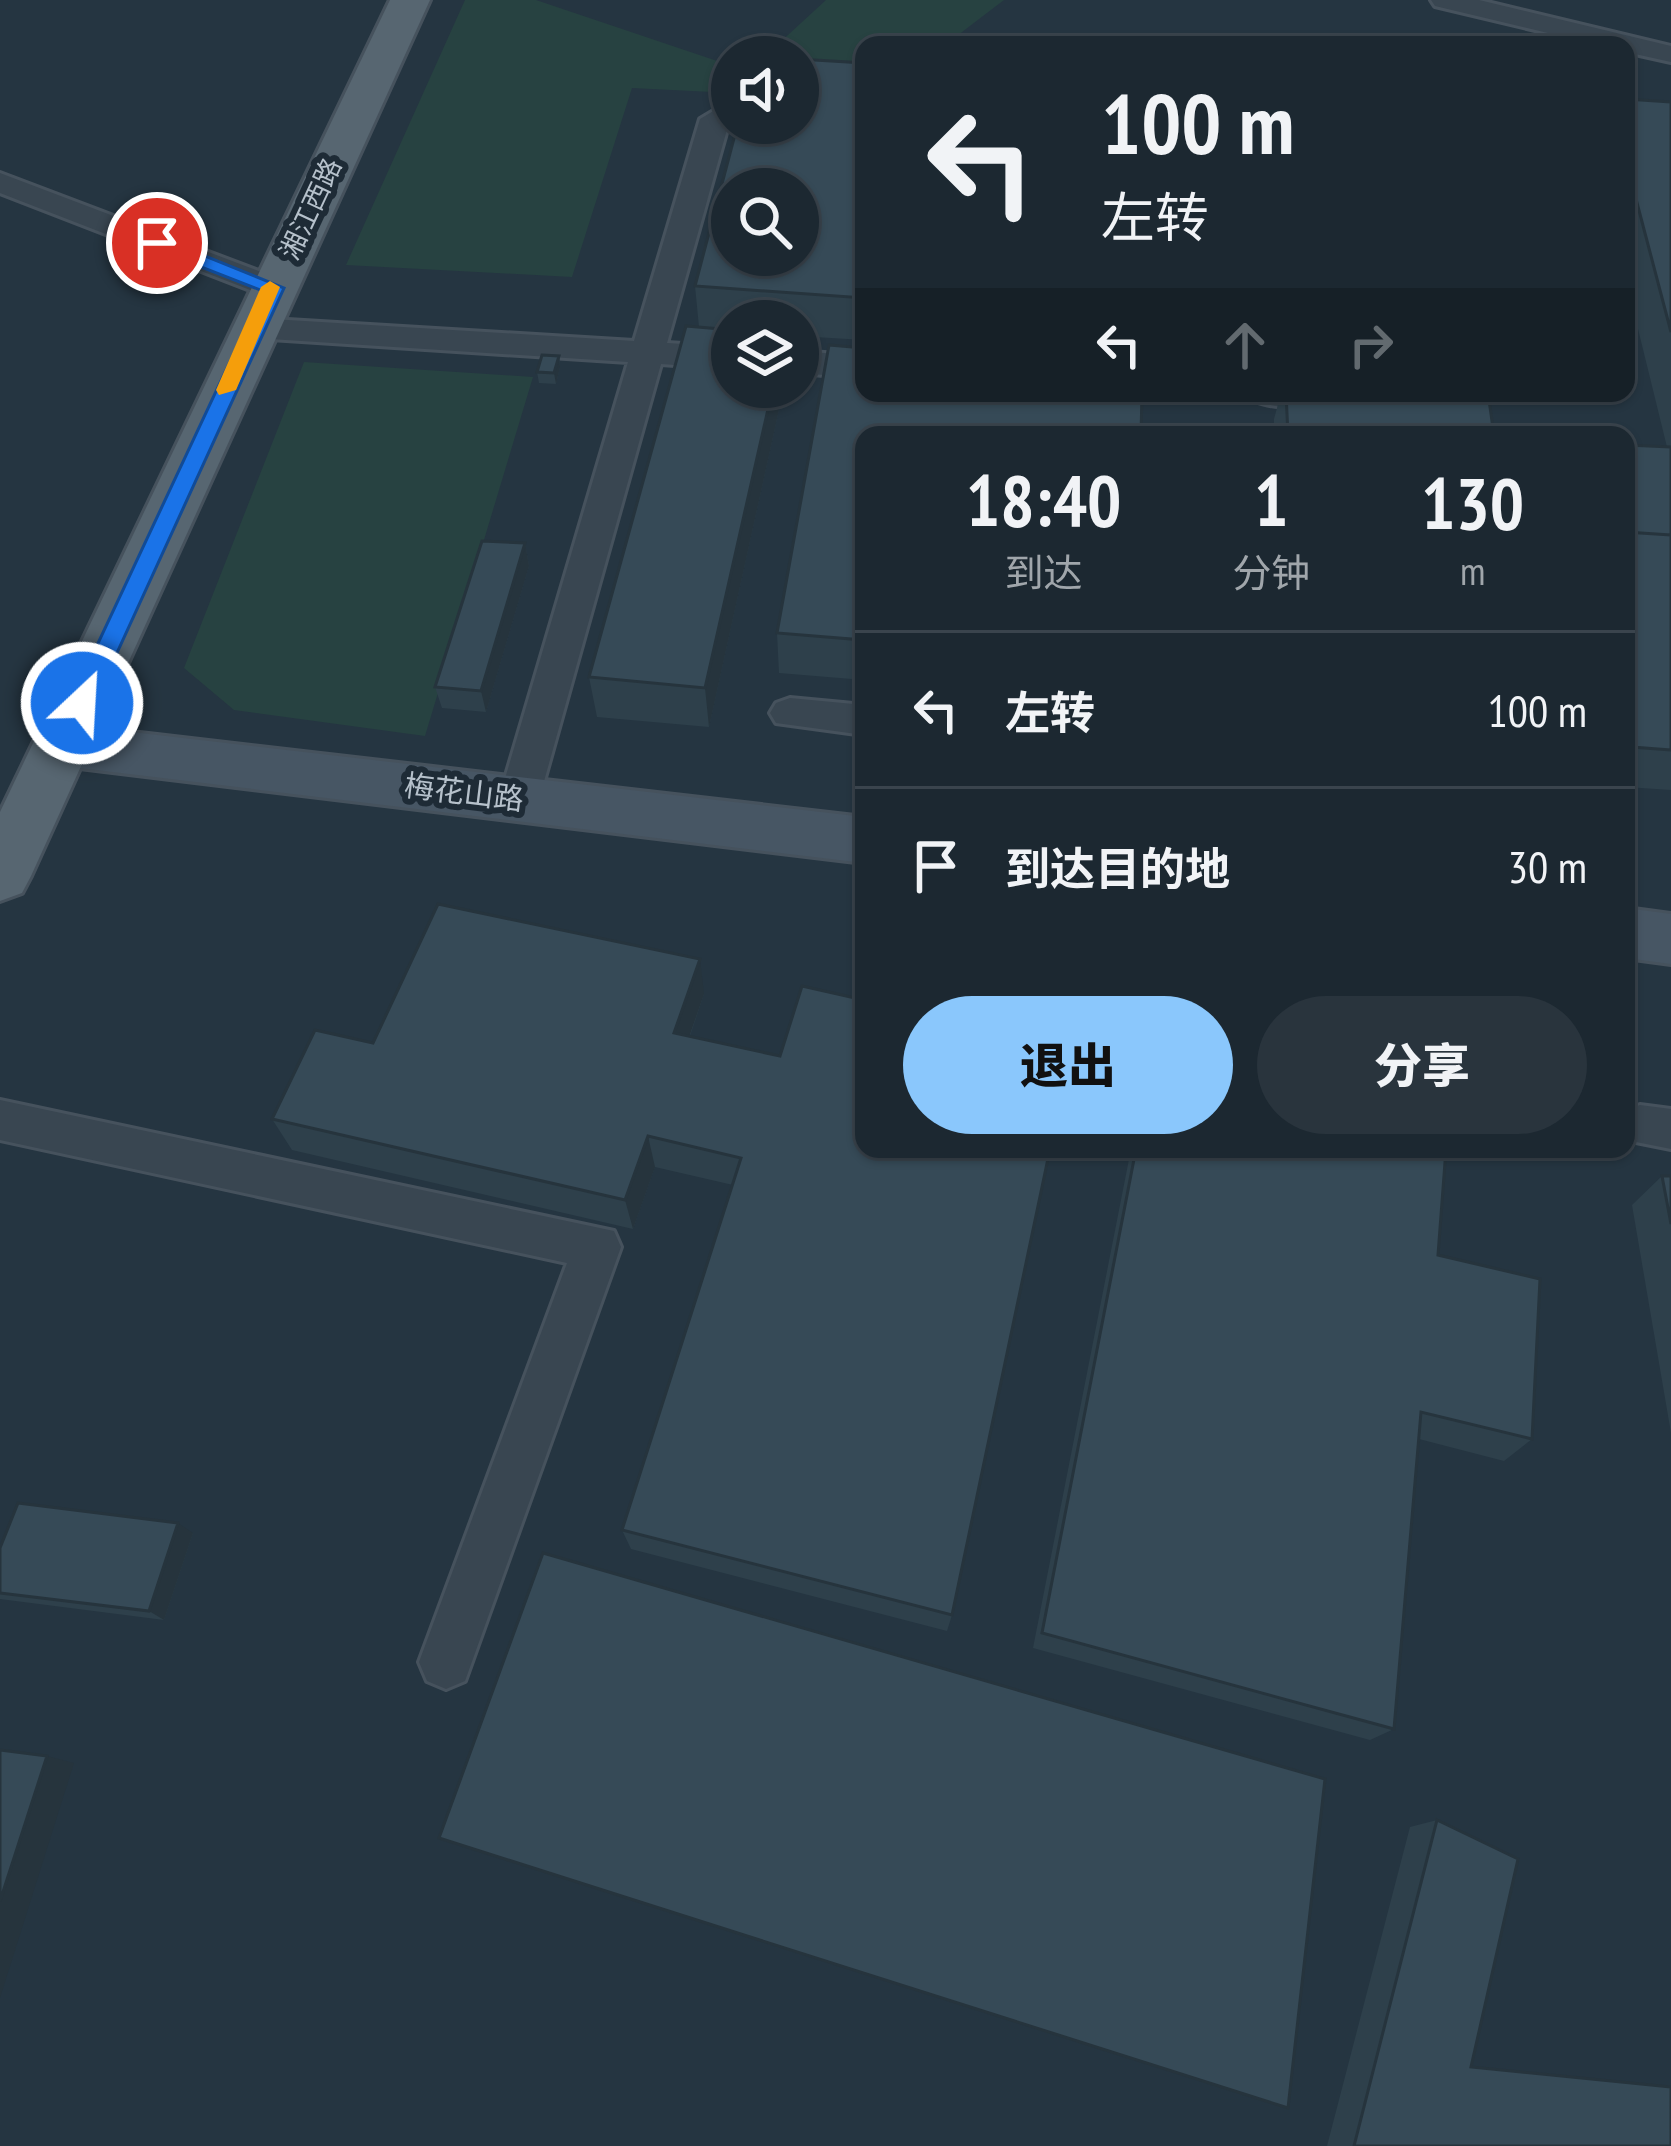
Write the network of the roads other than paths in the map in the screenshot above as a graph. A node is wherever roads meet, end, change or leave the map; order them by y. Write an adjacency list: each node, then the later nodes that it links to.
1 (410, 0): 8 (main road, 湘江西路)
2 (1445, 0): 3 (street)
3 (1596, 36)
4 (1635, 45): 5 (street)
5 (1671, 54)
6 (711, 137): 9 (street)
7 (0, 182): 8 (street)
8 (264, 308): 9 (street); 15 (main road, 湘江西路)
9 (652, 353): 10 (street); 16 (street)
10 (711, 357)
11 (819, 364): 12 (street)
12 (855, 366)
13 (790, 713): 14 (street)
14 (855, 719)
15 (63, 745): 16 (street, 梅花山路); 18 (main road, 湘江西路)
16 (519, 799): 17 (street, 梅花山路)
17 (855, 839)
18 (0, 876)
19 (1635, 934): 20 (street)
20 (1671, 939)
21 (0, 1120): 22 (street)
22 (446, 1662)

